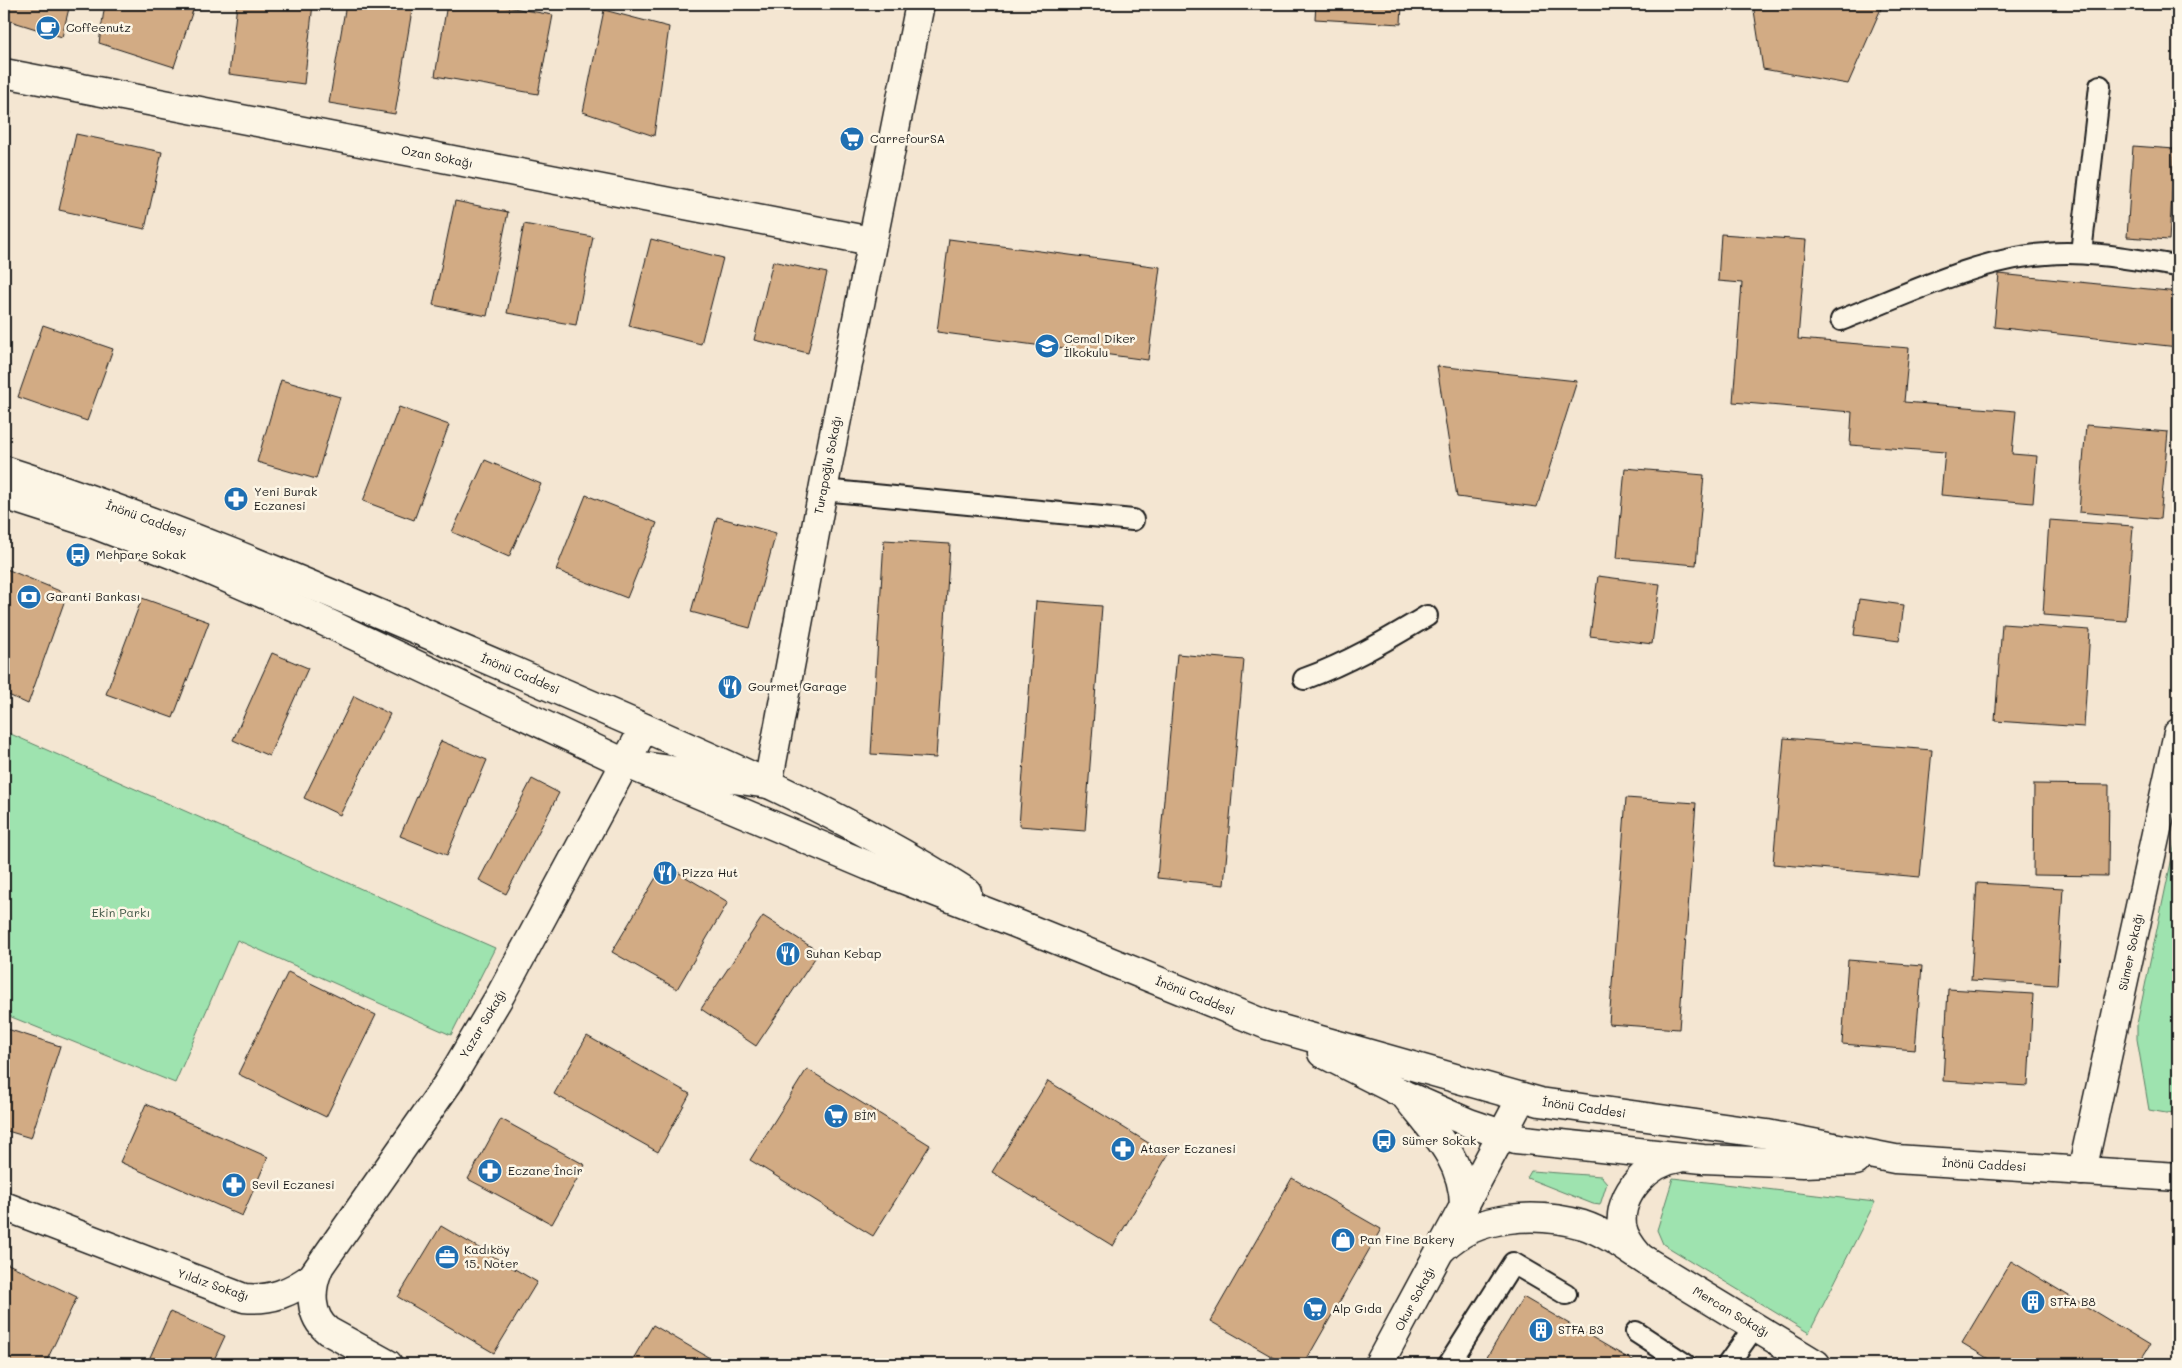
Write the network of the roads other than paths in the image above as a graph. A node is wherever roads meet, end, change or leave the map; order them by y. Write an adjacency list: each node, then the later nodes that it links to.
1 (920, 4): 4 (main road, Turapoğlu Sokağı)
2 (4, 73): 4 (main road, Ozan Sokağı)
3 (2100, 86): 5 (lane)
4 (871, 241): 9 (main road, Turapoğlu Sokağı)
5 (2081, 253): 6 (lane); 7 (lane)
6 (2178, 266)
7 (1841, 320)
8 (4, 470): 14 (main road, İnönü Caddesi)
9 (823, 490): 11 (lane); 17 (main road, Turapoğlu Sokağı)
10 (4, 495): 16 (main road, İnönü Caddesi)
11 (1134, 520)
12 (1426, 616): 13 (lane)
13 (1304, 679)
14 (644, 728): 16 (main road, Yazar Sokağı); 17 (main road, İnönü Caddesi)
15 (2178, 733): 25 (main road, Sümer Sokağı)
16 (625, 763): 17 (main road); 18 (main road, İnönü Caddesi); 31 (main road, Yazar Sokağı)
17 (768, 784): 18 (main road, İnönü Caddesi)
18 (1015, 923): 19 (main road, İnönü Caddesi)
19 (1267, 1025): 20 (main road); 21 (main road, İnönü Caddesi)
20 (1405, 1095): 22 (main road); 28 (main road)
21 (1522, 1097): 22 (main road, Okur Sokağı); 24 (main road, İnönü Caddesi)
22 (1502, 1135): 23 (main road); 28 (main road, Okur Sokağı)
23 (1688, 1158): 24 (main road); 30 (main road)
24 (1894, 1159): 25 (main road, İnönü Caddesi)
25 (2082, 1170): 26 (main road, İnönü Caddesi)
26 (2178, 1177)
27 (4, 1206): 31 (main road, Yıldız Sokağı)
28 (1464, 1206): 29 (main road, Okur Sokağı)
29 (1442, 1249): 30 (main road, Mercan Sokağı); 36 (main road, Okur Sokağı)
30 (1646, 1261): 33 (main road, Mercan Sokağı)
31 (318, 1270): 35 (main road)
32 (1566, 1294): 37 (lane)
33 (1755, 1326): 39 (lane); 40 (main road, Mercan Sokağı)
34 (1636, 1332): 38 (lane)
35 (388, 1364)
36 (1379, 1364)
37 (1449, 1364)
38 (1685, 1364)
39 (1728, 1364)
40 (1816, 1364)

